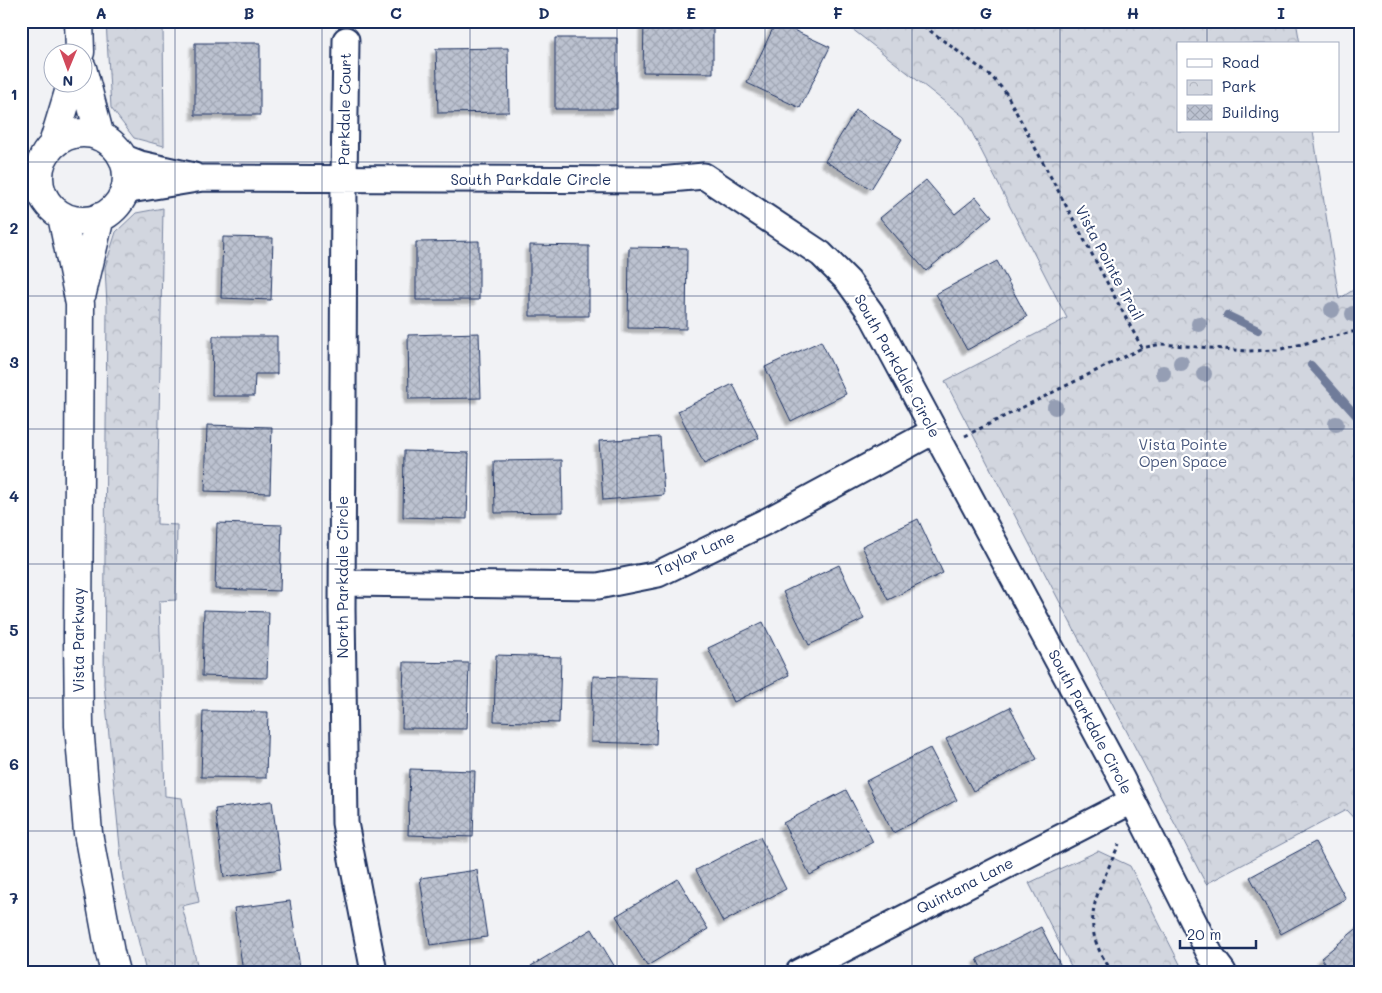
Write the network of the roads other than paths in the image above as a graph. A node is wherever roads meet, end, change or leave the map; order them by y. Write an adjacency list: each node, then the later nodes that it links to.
1 (79, 21): 3 (street)
2 (346, 40): 10 (street, Parkdale Court)
3 (80, 42)
4 (69, 92): 7 (street)
5 (88, 92): 6 (street)
6 (100, 137): 7 (street); 8 (street)
7 (53, 144): 12 (street)
8 (122, 157): 9 (street, South Parkdale Circle); 11 (street)
9 (203, 178): 10 (street, South Parkdale Circle); 11 (street, South Parkdale Circle)
10 (344, 179): 15 (street, South Parkdale Circle); 16 (street, North Parkdale Circle)
11 (124, 192): 13 (street)
12 (62, 216): 13 (street); 14 (street, Vista Parkway)
13 (100, 217): 14 (street, Vista Parkway)
14 (80, 304): 18 (street, Vista Parkway)
15 (934, 431): 16 (street, Taylor Lane); 17 (street, South Parkdale Circle)
16 (342, 583): 19 (street, North Parkdale Circle)
17 (1132, 801): 20 (street, Quintana Lane); 21 (street, South Parkdale Circle)
18 (115, 972)
19 (374, 972)
20 (799, 972)
21 (1222, 972)

